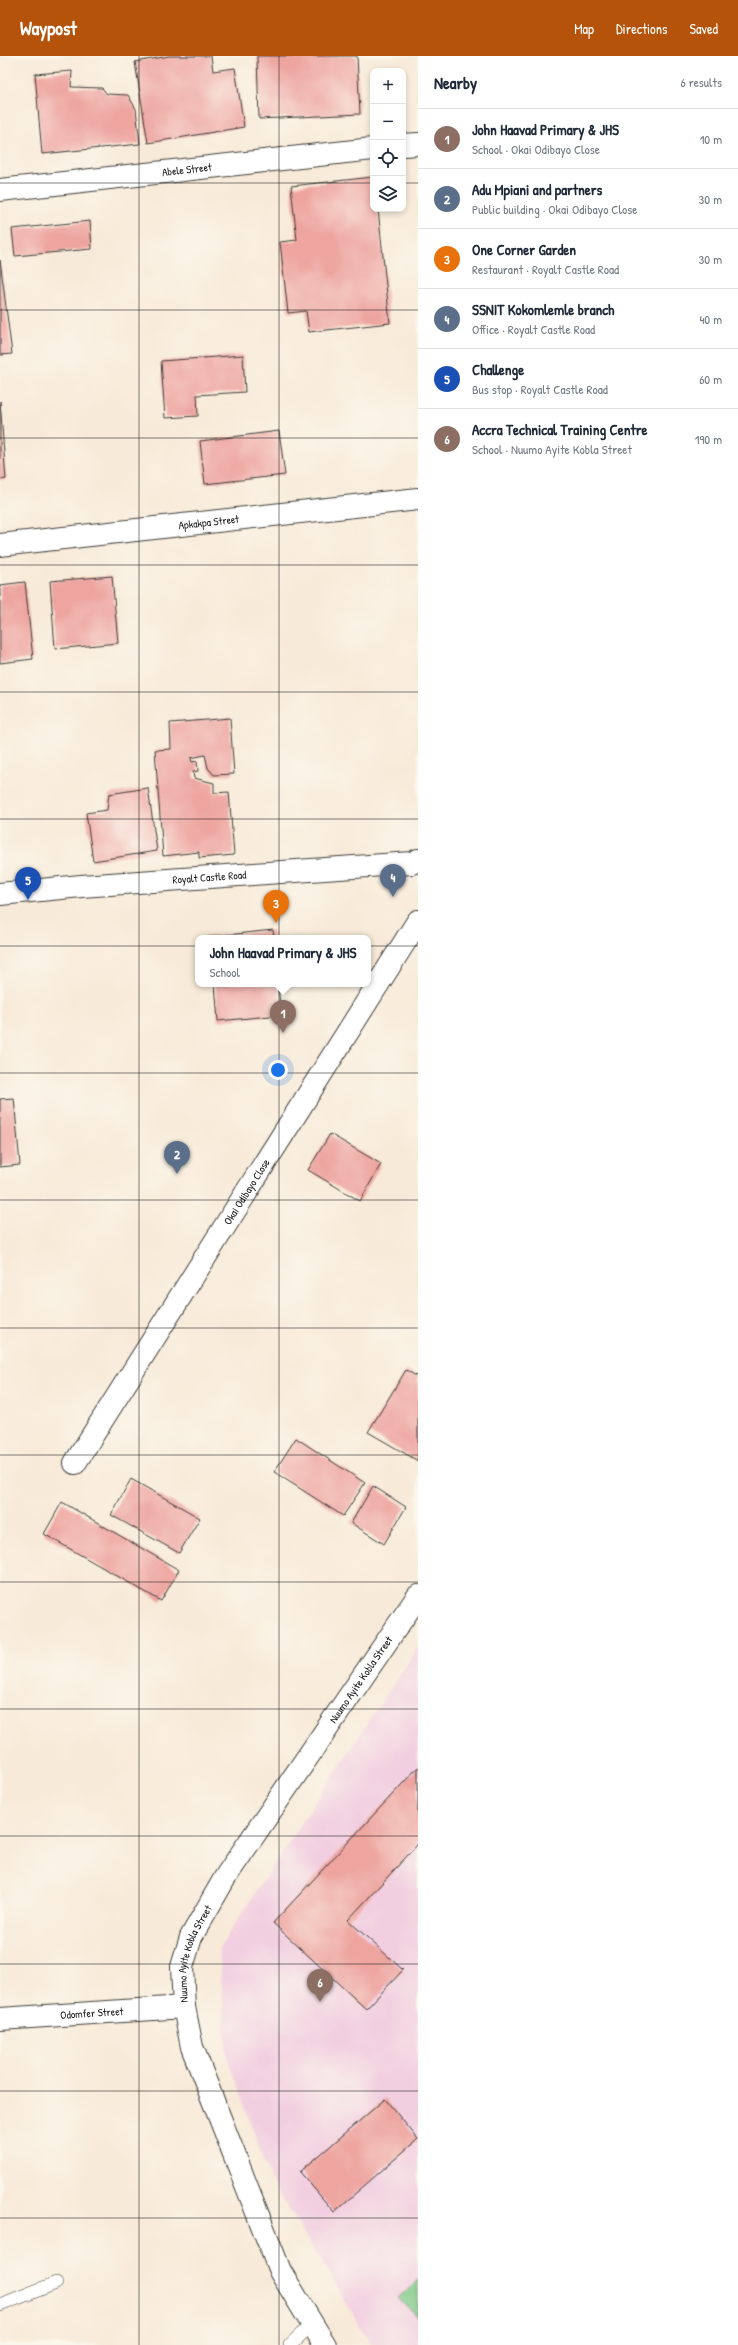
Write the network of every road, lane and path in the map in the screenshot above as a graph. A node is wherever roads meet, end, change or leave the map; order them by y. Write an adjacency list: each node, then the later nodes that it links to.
1 (418, 144): 2 (street)
2 (406, 145)
3 (370, 148): 4 (street, Abele Street)
4 (0, 190)
5 (418, 499): 6 (street, Apkakpa Street)
6 (0, 545)
7 (418, 860): 8 (street, Royalt Castle Road)
8 (0, 894)
9 (418, 921): 10 (street, Okai Odibayo Close)
10 (75, 1463)
11 (418, 1596): 12 (street, Nuumo Ayite Kobla Street)
12 (184, 2007): 13 (street, Odomfer Street); 16 (street, Nuumo Ayite Kobla Street)
13 (0, 2019)
14 (56, 2283): 15 (lane)
15 (0, 2305)
16 (312, 2324): 17 (lane); 18 (street, Nuumo Ayite Kobla Street)
17 (290, 2345)
18 (325, 2345)

